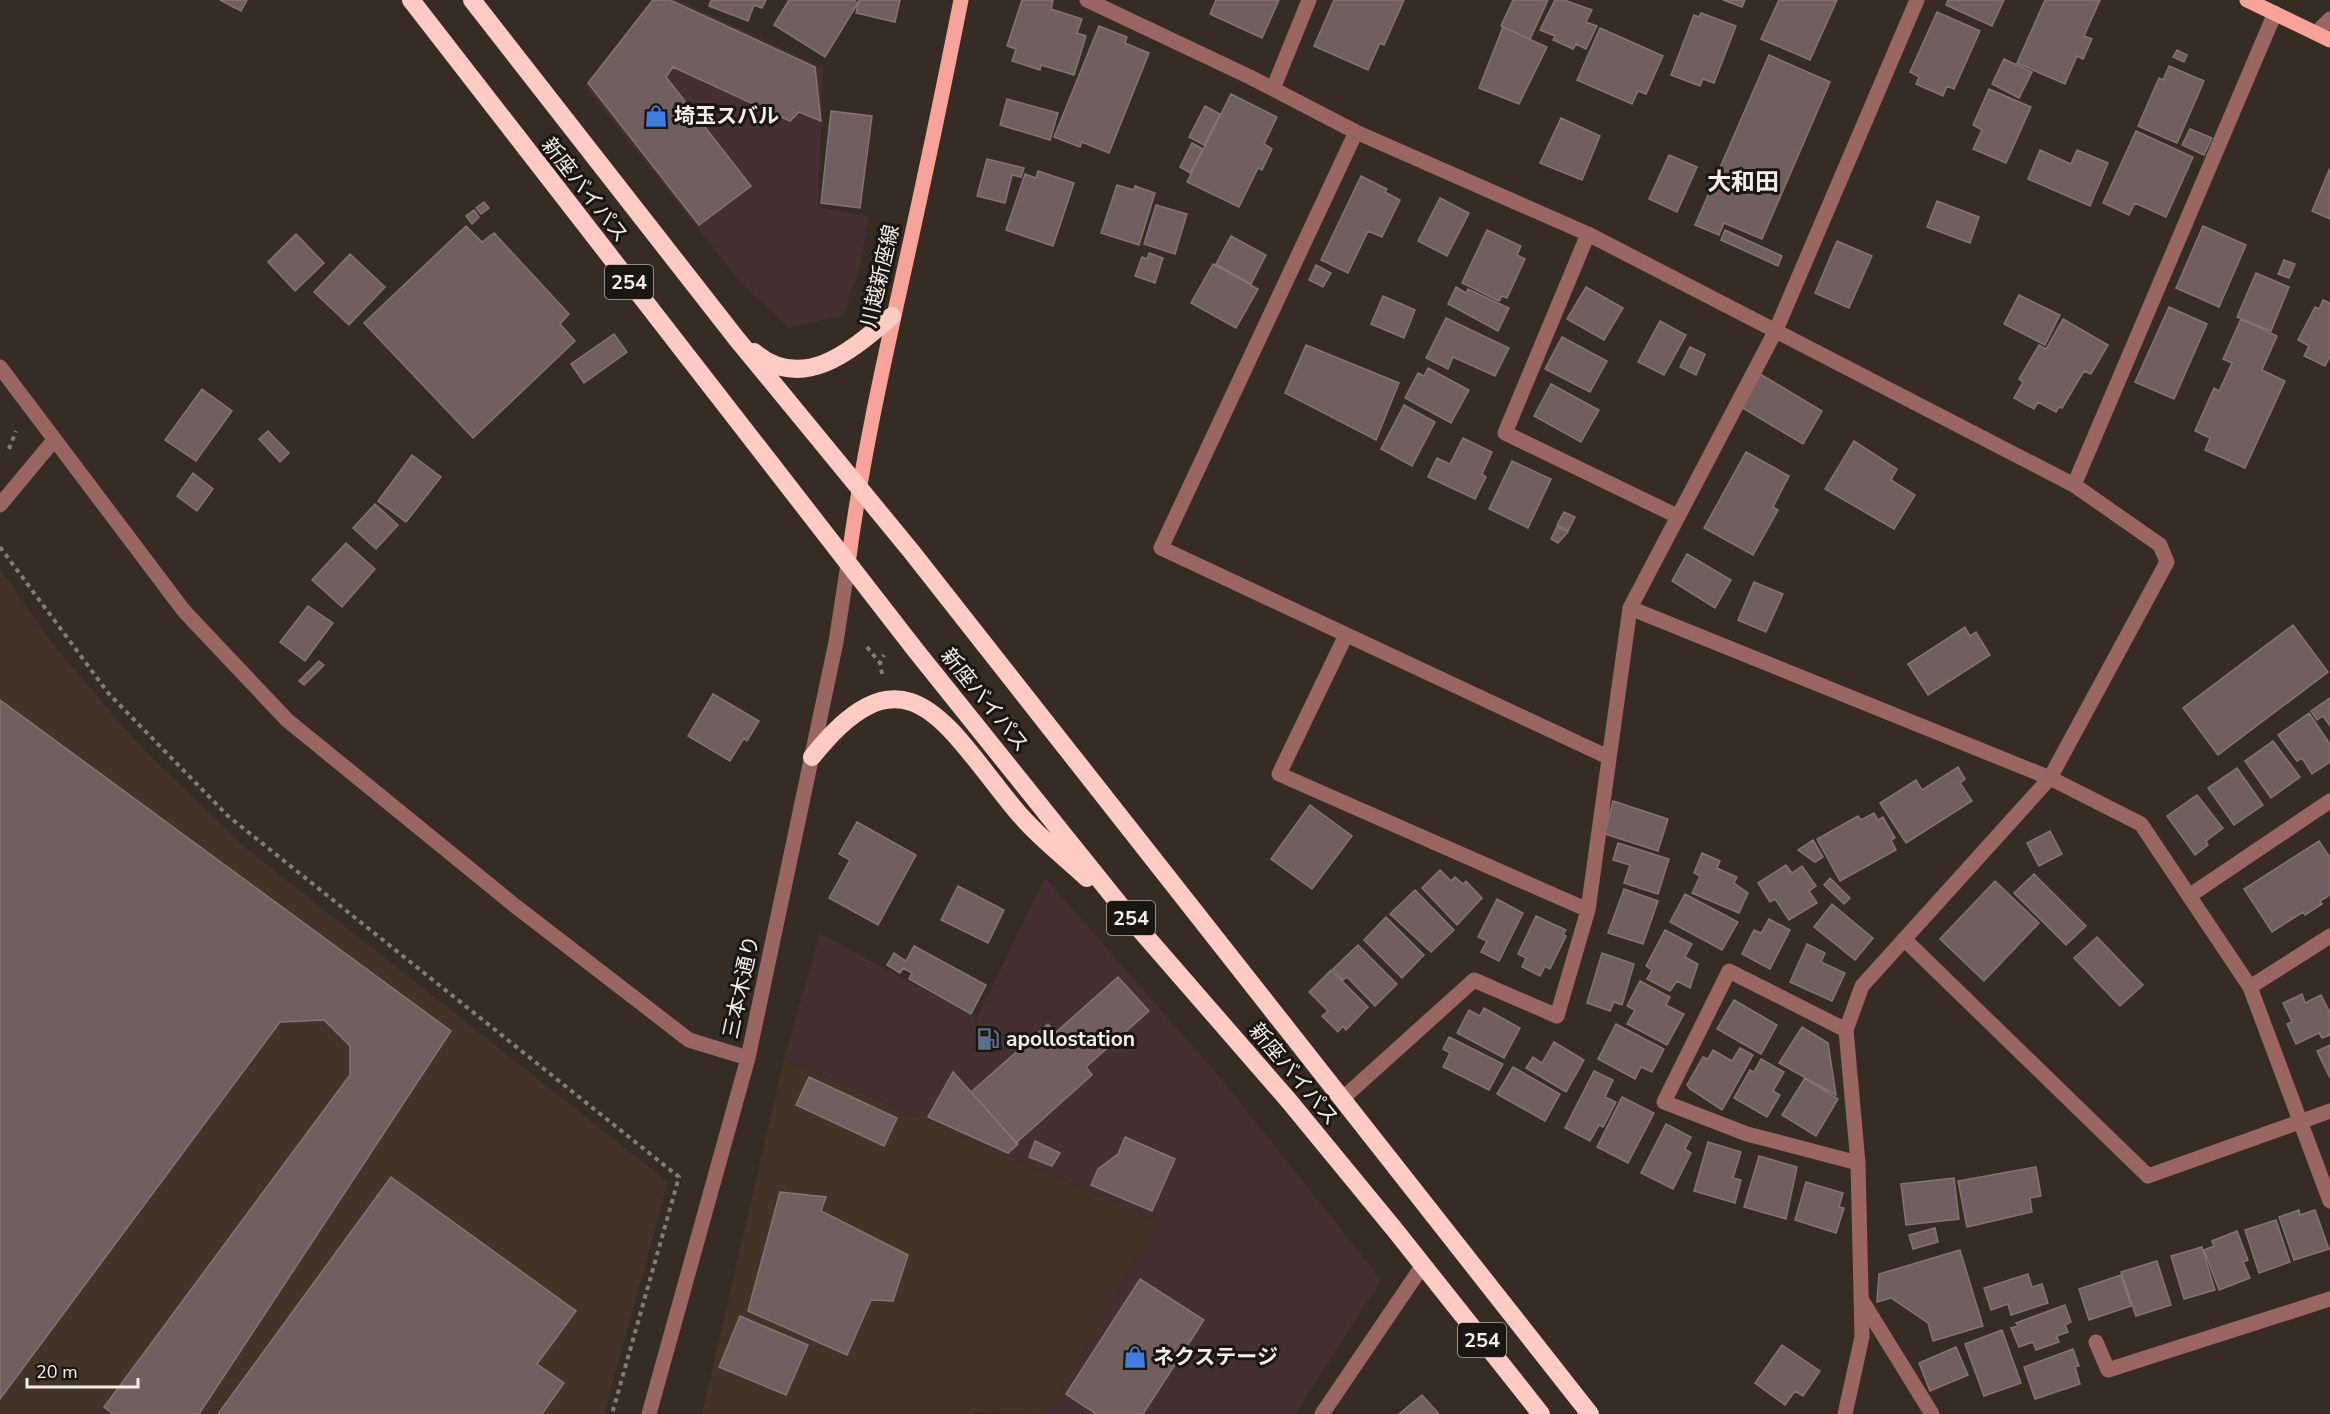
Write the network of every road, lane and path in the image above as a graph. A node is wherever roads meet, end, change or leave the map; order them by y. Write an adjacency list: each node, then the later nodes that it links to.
1 (411, 0): 26 (highway, 新座バイパス / 254)
2 (472, 0): 16 (highway, 新座バイパス / 254)
3 (961, 0): 14 (main road, 川越新座線)
4 (1088, 0): 11 (street)
5 (1309, 0): 11 (street)
6 (1917, 0): 15 (street)
7 (2247, 0): 8 (main road)
8 (2275, 14): 10 (main road); 21 (street)
9 (2330, 19): 10 (street)
10 (2323, 37)
11 (1273, 89): 12 (street)
12 (1356, 132): 13 (street); 28 (street)
13 (1588, 234): 15 (street); 24 (street)
14 (892, 316): 16 (highway); 22 (main road, 川越新座線)
15 (1776, 330): 21 (street); 24 (street)
16 (736, 338): 22 (highway, 新座バイパス / 254)
17 (0, 367): 19 (street)
18 (11, 423): 20 (path)
19 (54, 440): 23 (street); 44 (street)
20 (5, 453)
21 (2074, 484): 35 (street)
22 (858, 489): 26 (main road, 川越新座線); 45 (highway, 新座バイパス / 254)
23 (0, 505)
24 (1677, 516): 27 (street)
25 (0, 547): 54 (path)
26 (848, 564): 33 (street, 三本木通り); 39 (highway, 新座バイパス / 254)
27 (1630, 608): 34 (street); 35 (street)
28 (1346, 635): 34 (street); 38 (street)
29 (867, 647): 31 (path)
30 (884, 654): 31 (path)
31 (880, 663): 32 (path)
32 (882, 678)
33 (812, 757): 39 (highway); 44 (street, 三本木通り)
34 (1608, 757): 38 (street)
35 (2050, 778): 37 (street); 41 (street)
36 (2330, 801): 37 (street)
37 (2189, 896): 42 (street)
38 (1588, 910): 45 (street)
39 (1136, 925): 50 (highway, 新座バイパス / 254)
40 (2330, 936): 42 (street)
41 (1904, 939): 43 (street); 47 (street)
42 (2250, 987): 47 (street)
43 (1846, 1030): 48 (street); 48 (street)
44 (747, 1058): 55 (street, 三本木通り)
45 (1342, 1100): 58 (highway, 新座バイパス / 254)
46 (2330, 1111): 47 (street)
47 (2301, 1123): 49 (street)
48 (1858, 1163): 51 (street)
49 (2330, 1201)
50 (1424, 1265): 56 (street); 57 (highway, 新座バイパス / 254)
51 (1861, 1298): 59 (street); 60 (street)
52 (2330, 1299): 53 (street)
53 (2096, 1342)
54 (612, 1414)
55 (649, 1414)
56 (1322, 1414)
57 (1540, 1414)
58 (1590, 1414)
59 (1845, 1414)
60 (1932, 1414)

